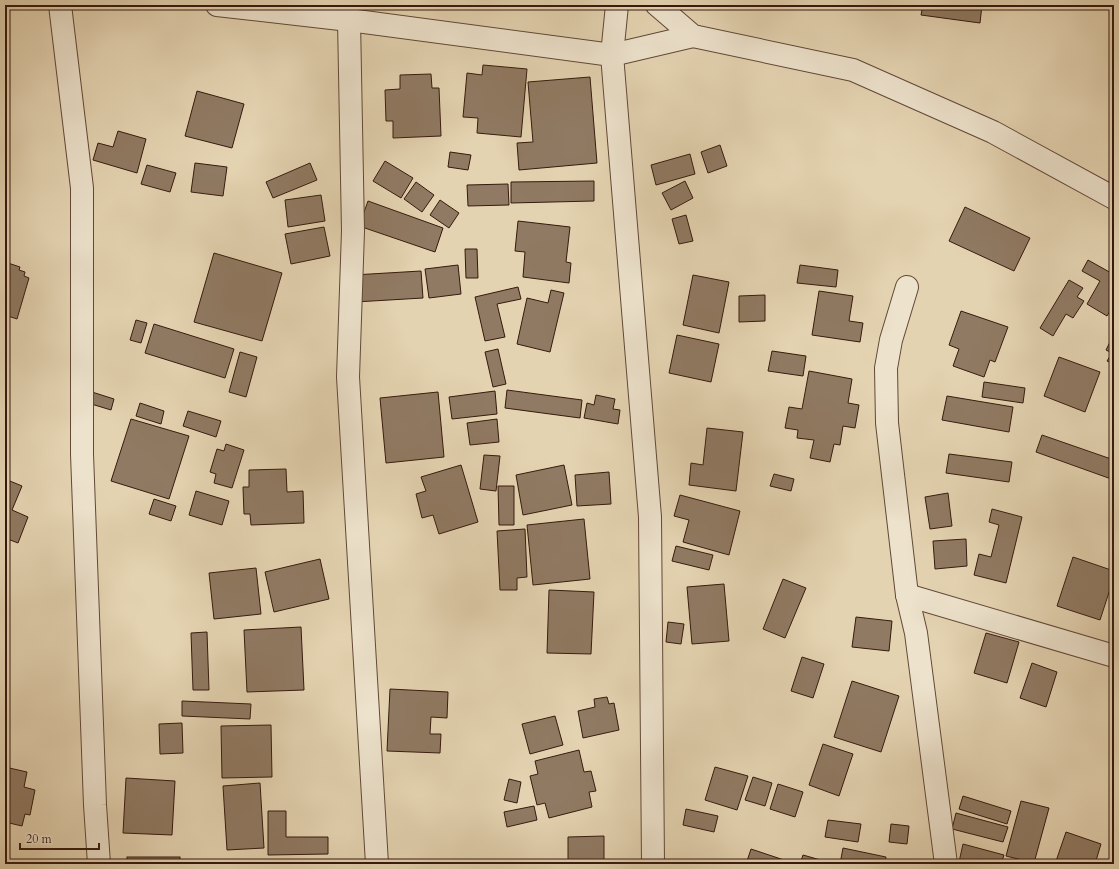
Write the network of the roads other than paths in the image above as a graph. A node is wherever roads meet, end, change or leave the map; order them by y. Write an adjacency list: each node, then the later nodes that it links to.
1 (60, 5): 12 (street)
2 (217, 5): 5 (street)
3 (617, 5): 7 (street)
4 (657, 5): 6 (street)
5 (349, 20): 7 (street); 13 (street)
6 (693, 36): 7 (street); 8 (street)
7 (612, 54): 14 (street)
8 (1114, 198)
9 (907, 287): 10 (street)
10 (907, 595): 11 (street); 15 (street)
11 (1114, 656)
12 (99, 864)
13 (377, 864)
14 (653, 864)
15 (946, 864)

